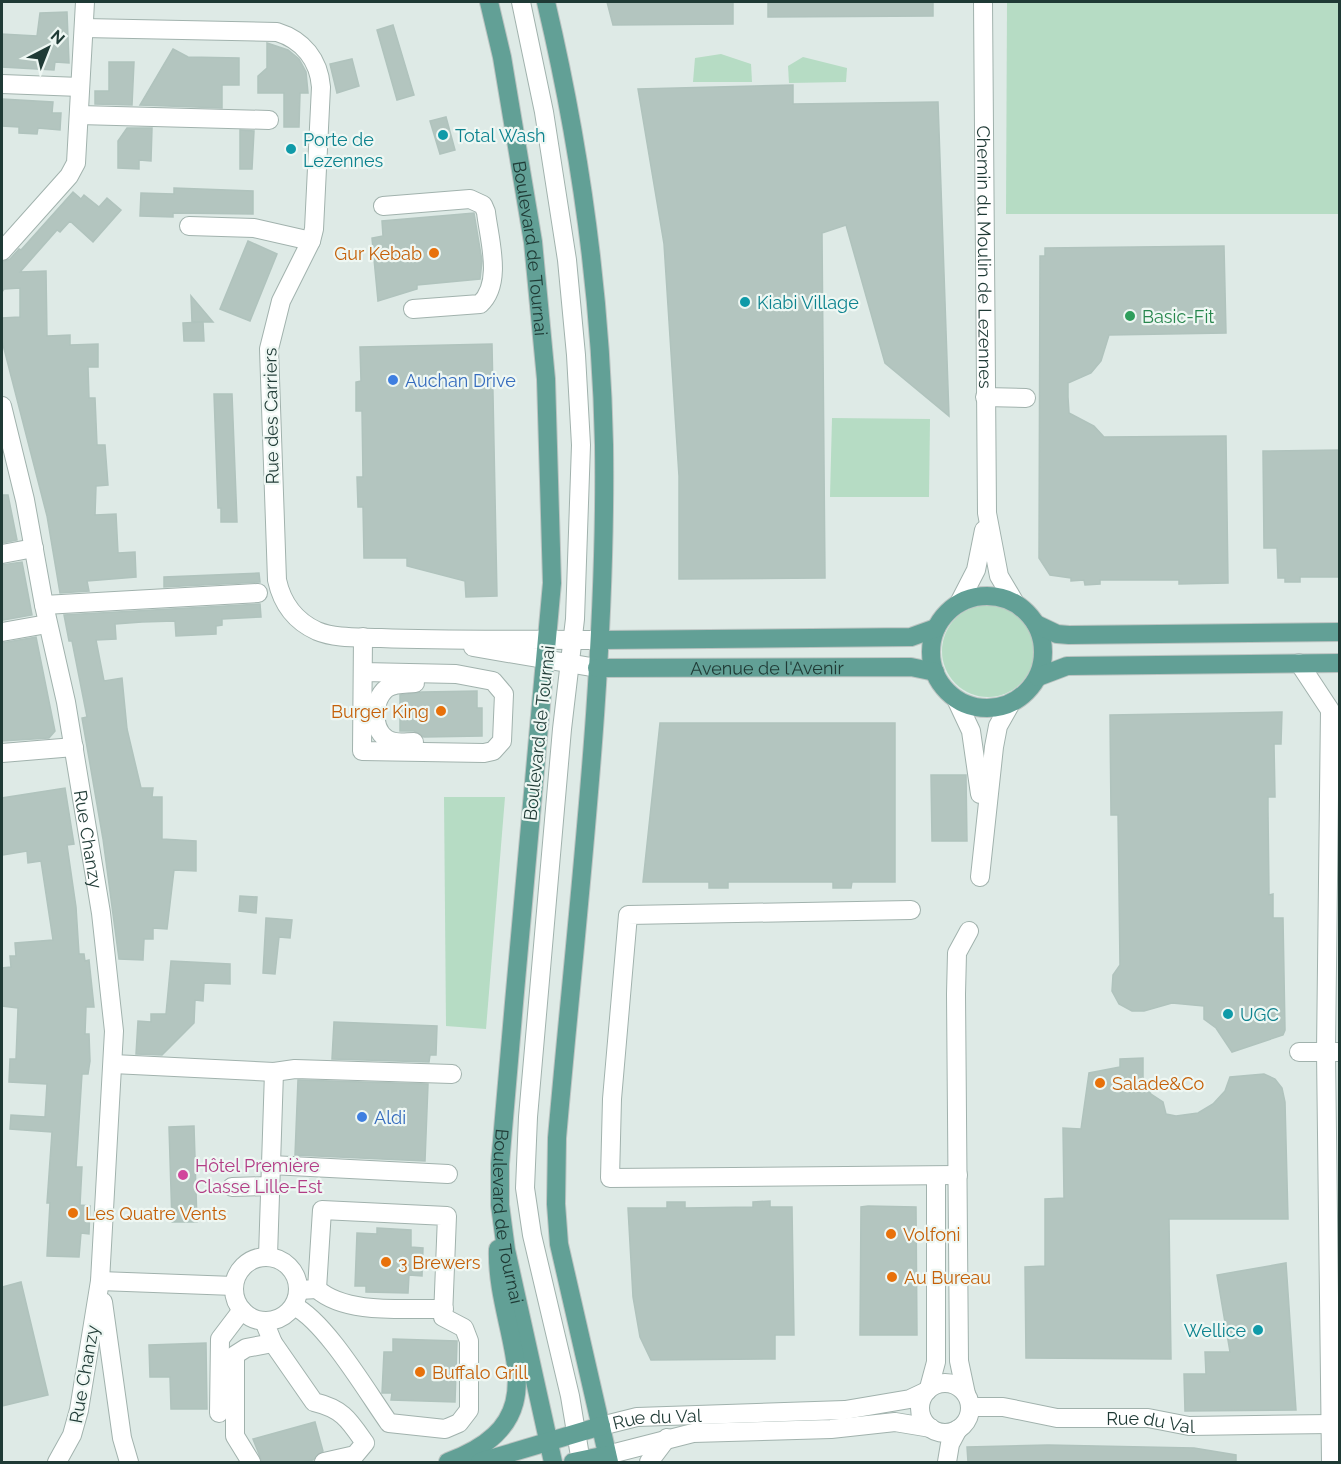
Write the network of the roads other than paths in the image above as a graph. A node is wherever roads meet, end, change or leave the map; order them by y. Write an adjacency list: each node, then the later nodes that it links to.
1 (85, 2): 6 (street)
2 (489, 2): 32 (main road, Boulevard de Tournai)
3 (521, 2): 34 (street)
4 (546, 2): 35 (main road)
5 (983, 2): 16 (street, Chemin du Moulin de Lezennes)
6 (84, 28): 8 (street); 13 (street, Rue des Carriers)
7 (2, 84): 8 (street)
8 (80, 87): 9 (street)
9 (79, 115): 10 (street); 14 (street)
10 (269, 120)
11 (383, 206): 15 (street)
12 (189, 226): 13 (street)
13 (311, 241): 31 (street, Rue des Carriers)
14 (2, 251)
15 (413, 309)
16 (985, 397): 17 (street); 19 (street, Chemin du Moulin de Lezennes)
17 (1026, 398)
18 (2, 406): 20 (street, Rue Chanzy)
19 (987, 513): 23 (street, Chemin du Moulin de Lezennes); 24 (street, Chemin du Moulin de Lezennes)
20 (34, 548): 21 (street); 25 (street, Rue Chanzy)
21 (2, 554)
22 (258, 593): 25 (street)
23 (959, 603): 24 (main road); 28 (main road)
24 (1015, 603): 27 (main road)
25 (44, 605): 26 (street, Rue Chanzy)
26 (48, 624): 29 (street); 48 (street, Rue Chanzy)
27 (1036, 624): 30 (main road); 44 (main road)
28 (936, 628): 35 (main road, Avenue de l'Avenir); 42 (main road)
29 (2, 632)
30 (1340, 633)
31 (363, 637): 33 (street, Rue des Carriers); 41 (street)
32 (548, 639): 33 (street, Rue des Carriers); 34 (street, Rue des Carriers); 36 (main road, Boulevard de Tournai)
33 (439, 640): 36 (street, Rue des Carriers)
34 (573, 640): 35 (street, Rue des Carriers); 39 (street)
35 (600, 640): 40 (main road)
36 (546, 660): 39 (street, Rue des Carriers); 66 (main road, Boulevard de Tournai)
37 (1299, 663): 38 (main road); 44 (main road); 47 (street)
38 (1340, 663)
39 (569, 664): 40 (street, Rue des Carriers); 82 (street)
40 (597, 668): 42 (main road, Avenue de l'Avenir); 79 (main road)
41 (363, 672): 43 (street); 50 (street)
42 (935, 672): 45 (main road)
43 (467, 676): 50 (street); 50 (street)
44 (1038, 677): 46 (main road)
45 (956, 699): 46 (main road); 51 (street)
46 (1011, 703): 51 (street)
47 (1335, 704): 56 (street)
48 (74, 747): 49 (street); 57 (street, Rue Chanzy)
49 (2, 753)
50 (467, 753)
51 (984, 828): 52 (street)
52 (980, 877)
53 (911, 910): 63 (street)
54 (969, 931): 62 (street)
55 (1299, 1052): 56 (street)
56 (1333, 1052): 78 (street)
57 (113, 1064): 58 (street); 68 (street, Rue Chanzy)
58 (274, 1072): 59 (street); 60 (street)
59 (452, 1074)
60 (271, 1165): 61 (street); 64 (street)
61 (448, 1174)
62 (958, 1175): 63 (street); 76 (street)
63 (936, 1176): 75 (street)
64 (270, 1186): 65 (street); 67 (street)
65 (232, 1187)
66 (500, 1205): 84 (main road, Boulevard de Tournai); 90 (main road)
67 (268, 1256): 69 (street); 70 (street)
68 (100, 1281): 69 (street); 86 (street, Rue Chanzy); 87 (street, Rue Chanzy)
69 (234, 1286): 72 (street)
70 (303, 1295): 71 (street); 71 (street); 71 (street); 73 (street)
71 (444, 1309)
72 (242, 1310): 73 (street); 77 (street)
73 (264, 1321): 74 (street)
74 (273, 1343): 88 (street); 89 (street)
75 (928, 1389): 76 (street); 79 (street, Rue du Val); 80 (street)
76 (968, 1400): 78 (street, Rue du Val); 81 (street)
77 (219, 1413)
78 (1331, 1424): 96 (street)
79 (601, 1426): 82 (main road); 85 (main road)
80 (931, 1428): 81 (street); 83 (street, Rue du Val)
81 (958, 1429): 95 (street)
82 (577, 1432): 84 (main road); 93 (street)
83 (667, 1438): 85 (street, Rue du Val); 94 (street)
84 (549, 1441): 91 (main road); 92 (main road, Boulevard de Tournai)
85 (608, 1459): 93 (main road)
86 (57, 1462)
87 (129, 1462)
88 (251, 1462)
89 (324, 1462)
90 (448, 1462)
91 (480, 1462)
92 (553, 1462)
93 (578, 1462)
94 (649, 1462)
95 (947, 1462)
96 (1331, 1462)

